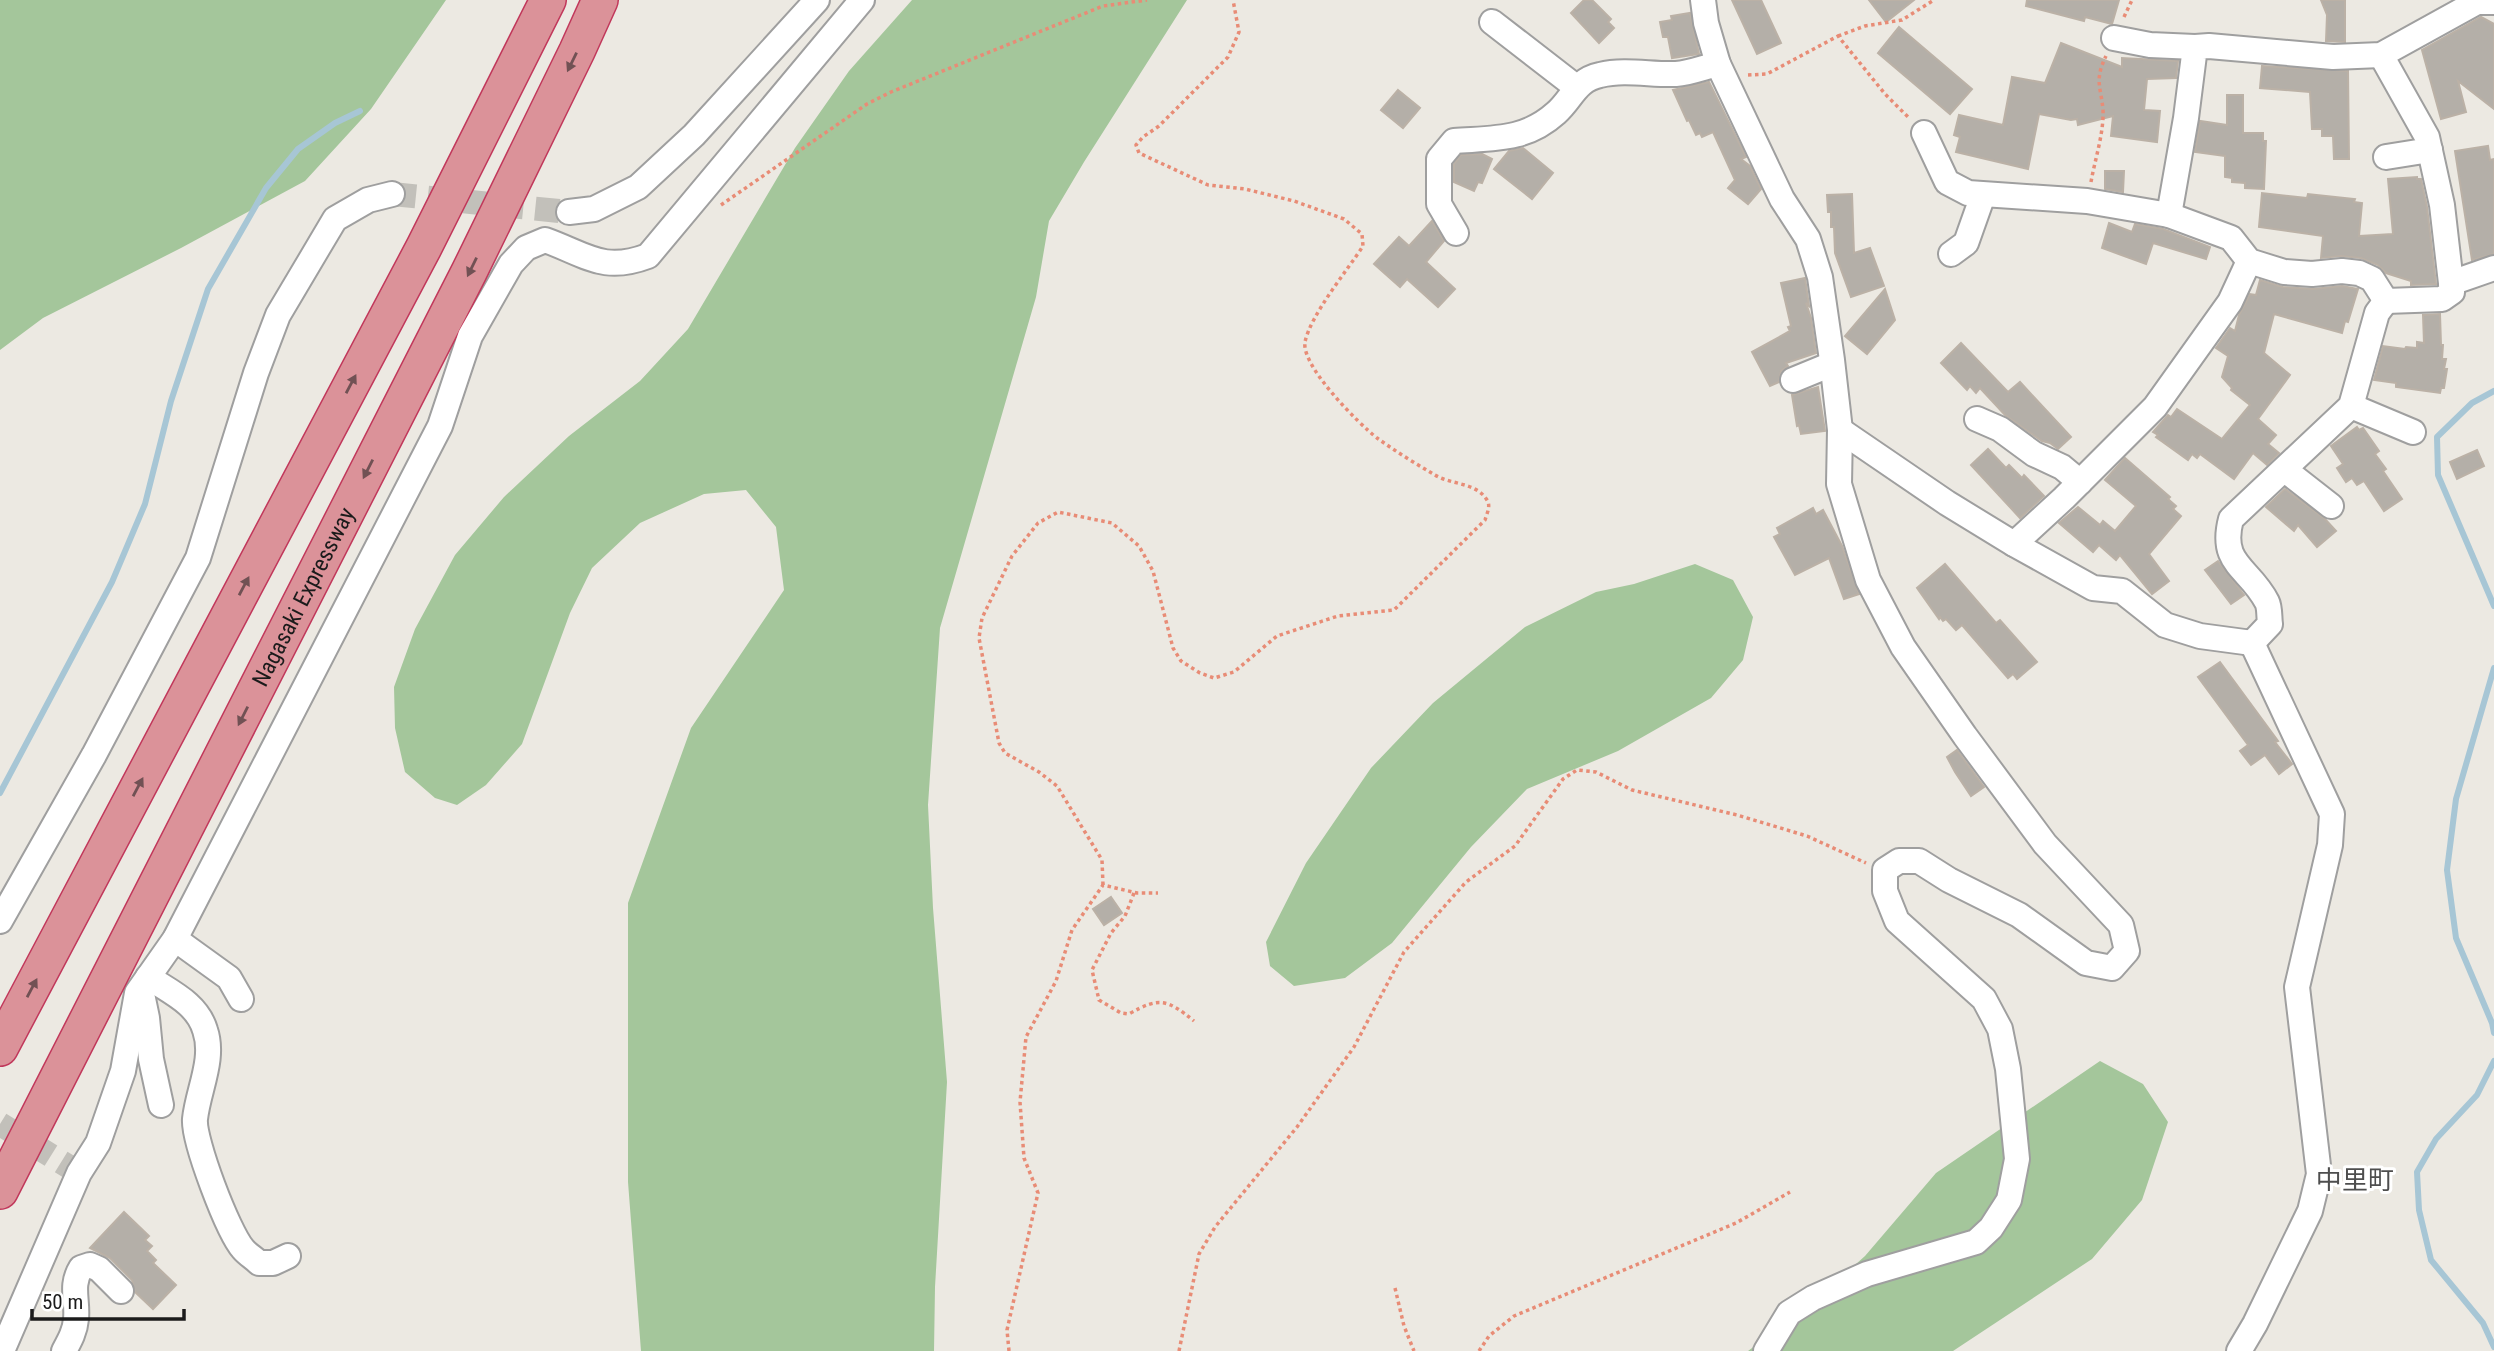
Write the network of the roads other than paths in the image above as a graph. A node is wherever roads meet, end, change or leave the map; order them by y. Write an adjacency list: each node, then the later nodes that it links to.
1 (548, 0): 41 (highway, one-way to 1)
2 (600, 0): 43 (highway, Nagasaki Expressway, one-way to 43)
3 (817, 0): 18 (street)
4 (862, 0): 38 (street)
5 (1703, 0): 11 (street)
6 (2485, 4): 10 (street)
7 (1492, 22): 12 (street)
8 (2114, 38): 9 (street)
9 (2195, 47): 10 (street); 19 (street)
10 (2381, 55): 14 (street)
11 (1722, 70): 12 (street); 26 (street)
12 (1576, 87): 20 (street)
13 (1924, 133): 17 (street)
14 (2430, 150): 15 (street); 24 (street)
15 (2386, 157)
16 (392, 194): 37 (street)
17 (1983, 195): 19 (street); 21 (street)
18 (569, 212)
19 (2169, 215): 22 (street)
20 (1456, 233)
21 (1951, 254)
22 (2249, 261): 25 (street); 33 (street)
23 (2494, 268): 24 (street)
24 (2451, 283): 25 (street)
25 (2386, 301): 28 (street)
26 (1832, 364): 27 (street); 30 (street)
27 (1793, 380)
28 (2351, 406): 31 (street); 32 (street)
29 (1977, 419): 33 (street)
30 (1840, 430): 35 (street); 48 (street)
31 (2413, 432)
32 (2285, 470): 34 (street); 36 (street)
33 (2080, 482): 35 (street)
34 (2331, 506)
35 (2014, 544): 36 (street)
36 (2252, 643): 49 (street)
37 (0, 921)
38 (175, 939): 39 (street); 40 (street)
39 (144, 982): 42 (street); 44 (street); 46 (street)
40 (241, 999)
41 (0, 1048)
42 (161, 1105)
43 (0, 1191)
44 (288, 1256)
45 (121, 1291): 47 (street)
46 (2, 1351)
47 (64, 1351)
48 (1766, 1351)
49 (2239, 1351)

